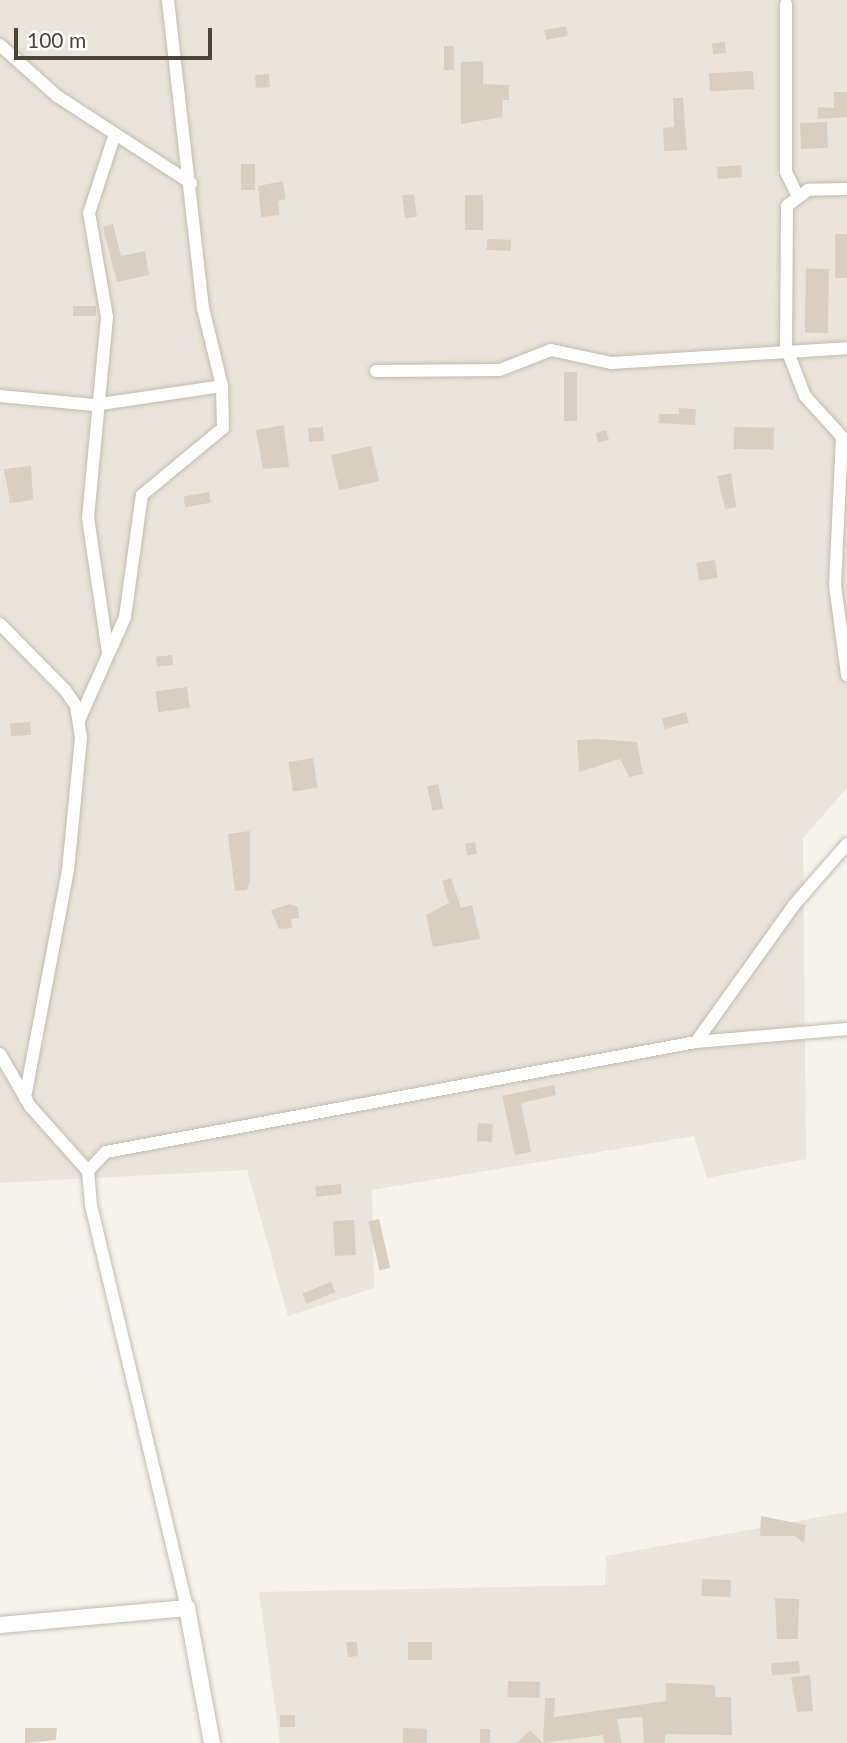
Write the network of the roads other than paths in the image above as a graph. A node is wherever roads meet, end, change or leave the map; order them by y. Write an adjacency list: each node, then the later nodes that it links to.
1 (168, 0): 5 (street)
2 (786, 4): 7 (street)
3 (0, 45): 4 (street)
4 (115, 134): 5 (street); 13 (street)
5 (191, 183): 11 (street)
6 (847, 189): 7 (street)
7 (797, 195): 8 (street)
8 (786, 348): 9 (street); 10 (street); 16 (street)
9 (847, 348)
10 (376, 372)
11 (222, 386): 13 (street); 15 (street)
12 (0, 396): 13 (street)
13 (94, 405): 15 (street)
14 (0, 624): 17 (street)
15 (108, 654): 17 (street)
16 (847, 676)
17 (79, 720): 22 (street)
18 (847, 844): 20 (street)
19 (847, 1029): 20 (street)
20 (696, 1042): 23 (street)
21 (0, 1054): 22 (street)
22 (25, 1098): 23 (street)
23 (88, 1171): 24 (street)
24 (187, 1608): 25 (street); 26 (street)
25 (0, 1625)
26 (212, 1743)

